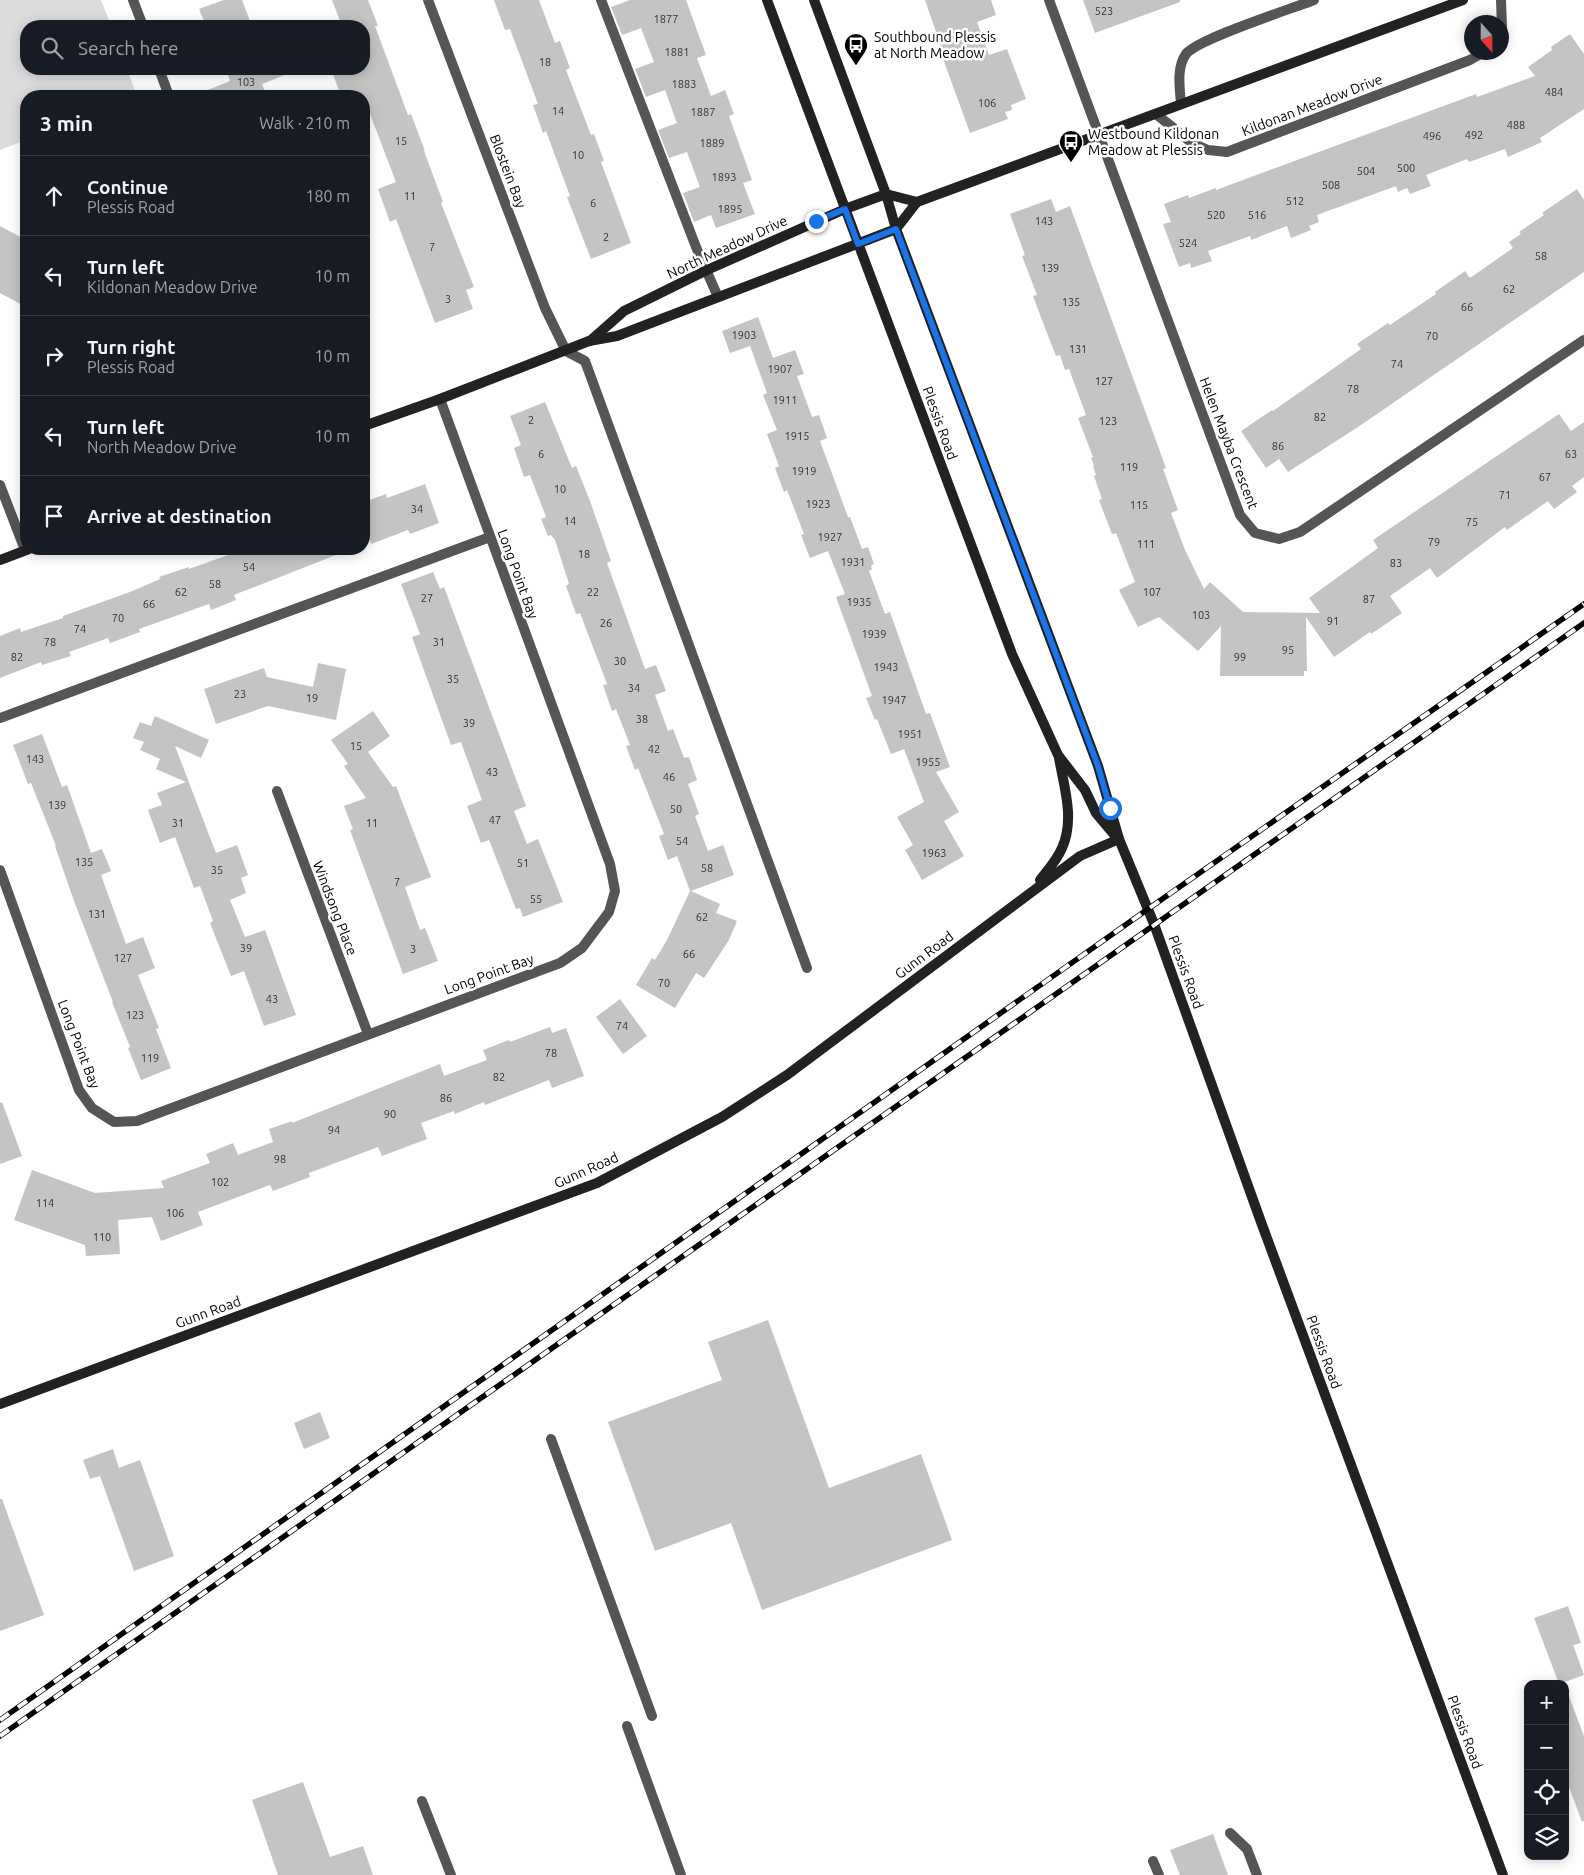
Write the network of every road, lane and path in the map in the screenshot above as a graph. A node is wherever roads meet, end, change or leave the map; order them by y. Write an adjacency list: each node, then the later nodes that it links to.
1 (133, 0): 11 (street)
2 (428, 0): 27 (street, Blostein Bay)
3 (601, 0): 23 (street)
4 (767, 0): 20 (main road, Plessis Road)
5 (814, 0): 18 (main road, Plessis Road)
6 (1049, 0): 17 (street, Helen Mayba Crescent)
7 (1314, 0): 15 (street)
8 (1463, 0): 15 (main road)
9 (1501, 0): 10 (street)
10 (1502, 15)
11 (141, 20)
12 (1470, 60): 16 (street, Kildonan Meadow Drive)
13 (161, 75): 14 (street)
14 (167, 90)
15 (1181, 104): 16 (main road)
16 (1156, 114): 17 (main road)
17 (1099, 135): 19 (main road); 25 (street, Helen Mayba Crescent)
18 (886, 194): 19 (main road); 20 (main road, North Meadow Drive); 21 (main road, Plessis Road)
19 (917, 202): 21 (main road)
20 (845, 209): 22 (main road, Plessis Road); 23 (main road, North Meadow Drive)
21 (896, 229): 22 (main road); 38 (main road, Plessis Road)
22 (858, 244): 24 (main road, North Meadow Drive); 36 (main road, Plessis Road)
23 (707, 270): 24 (street); 26 (main road, North Meadow Drive)
24 (718, 297): 26 (main road, North Meadow Drive)
25 (1584, 340)
26 (589, 341): 27 (main road, North Meadow Drive)
27 (566, 351): 28 (main road, North Meadow Drive); 41 (street)
28 (440, 399): 29 (main road, North Meadow Drive); 32 (street, Long Point Bay)
29 (370, 424)
30 (0, 485): 31 (street)
31 (20, 532)
32 (490, 537): 35 (street); 42 (street, Long Point Bay)
33 (20, 552): 34 (main road)
34 (0, 560)
35 (0, 718)
36 (1058, 755): 38 (main road, Plessis Road); 40 (main road)
37 (277, 791): 42 (street, Windsong Place)
38 (1119, 839): 40 (main road, Gunn Road); 54 (main road, Plessis Road)
39 (0, 870): 42 (street, Long Point Bay)
40 (1032, 891): 43 (main road, Gunn Road)
41 (807, 968)
42 (368, 1034)
43 (0, 1404)
44 (551, 1439): 45 (street)
45 (652, 1716)
46 (627, 1726): 51 (street)
47 (422, 1801): 50 (street)
48 (1230, 1833): 53 (street)
49 (1153, 1861): 52 (street)
50 (451, 1875)
51 (682, 1875)
52 (1159, 1875)
53 (1257, 1875)
54 (1503, 1875)

